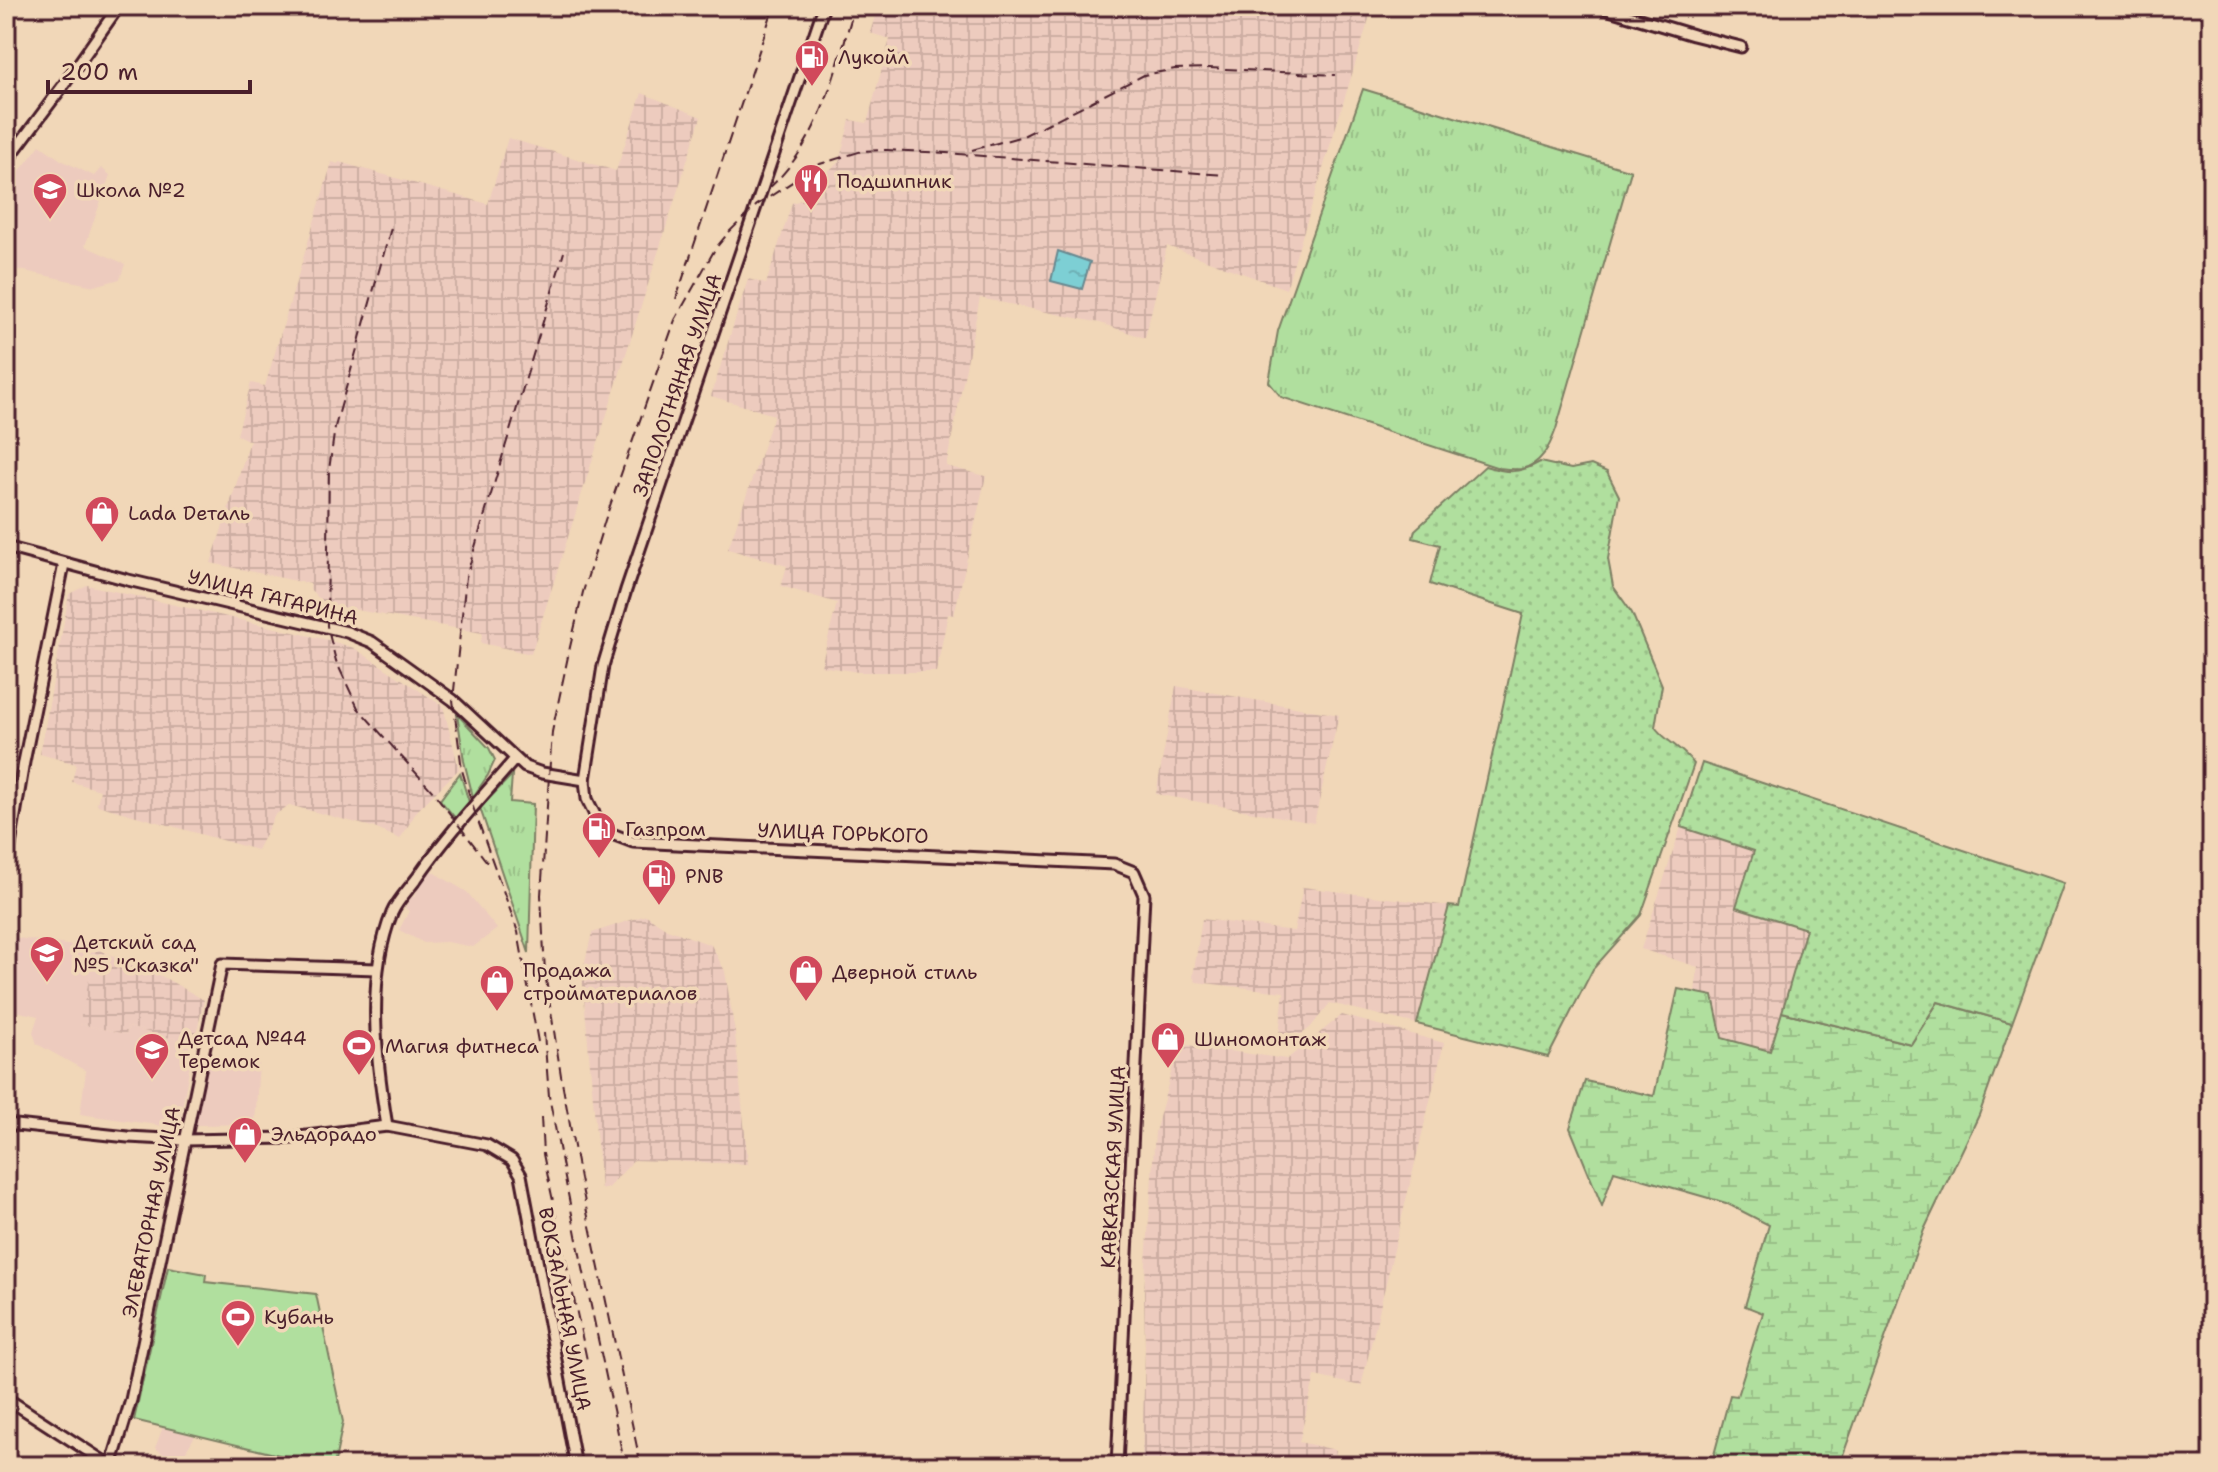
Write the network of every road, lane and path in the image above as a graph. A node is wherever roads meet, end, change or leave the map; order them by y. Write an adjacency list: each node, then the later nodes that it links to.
1 (119, 6): 5 (street)
2 (824, 6): 9 (street, ЗАПОЛОТНЯНАЯ УЛИЦА)
3 (1596, 6): 4 (street)
4 (1741, 47)
5 (6, 162)
6 (6, 547): 7 (street, УЛИЦА ГАГАРИНА)
7 (64, 564): 8 (street, УЛИЦА ГАГАРИНА); 10 (street)
8 (515, 759): 9 (street, УЛИЦА ГАГАРИНА); 12 (street)
9 (585, 780): 11 (street, УЛИЦА ГОРЬКОГО)
10 (6, 869)
11 (1134, 872): 19 (street, КАВКАЗСКАЯ УЛИЦА)
12 (377, 969): 14 (street); 15 (street, ЭЛЕВАТОРНАЯ УЛИЦА)
13 (6, 1124): 15 (street)
14 (387, 1126): 15 (street); 18 (street, ВОКЗАЛЬНАЯ УЛИЦА)
15 (185, 1140): 17 (street, ЭЛЕВАТОРНАЯ УЛИЦА)
16 (6, 1398): 17 (street)
17 (111, 1466)
18 (576, 1466)
19 (1117, 1466)

